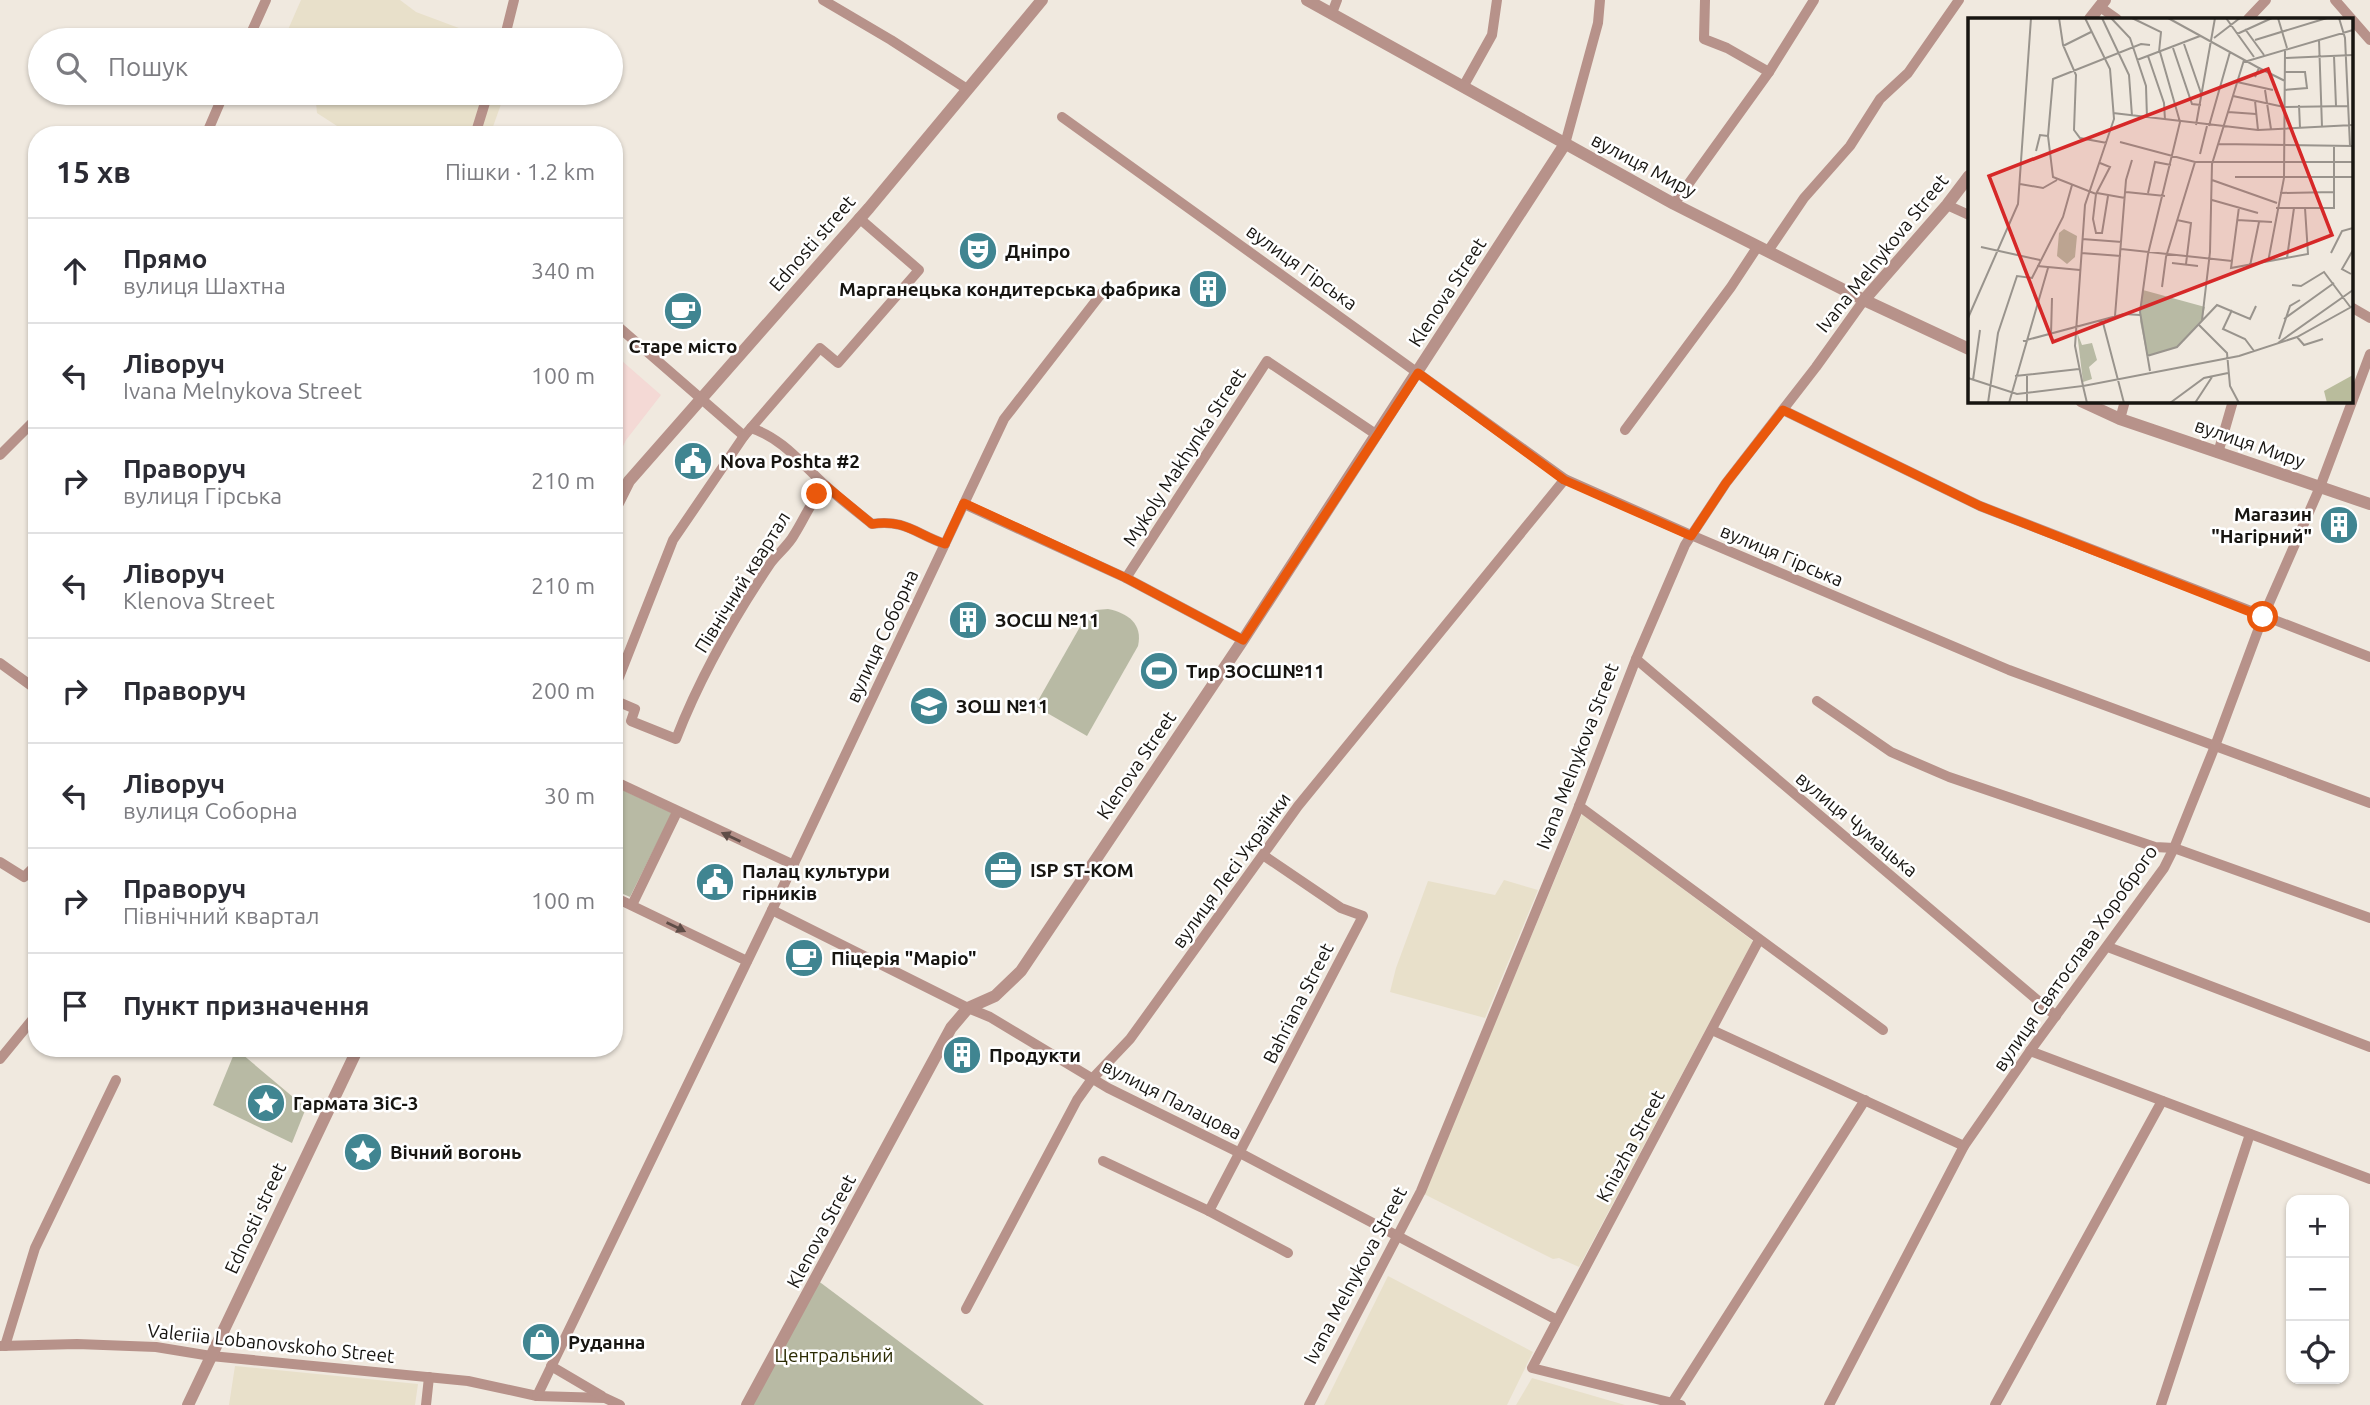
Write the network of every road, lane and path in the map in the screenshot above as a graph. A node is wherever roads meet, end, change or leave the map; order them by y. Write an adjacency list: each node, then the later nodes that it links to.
1 (266, 0): 23 (street)
2 (514, 0): 24 (street)
3 (822, 0): 28 (street)
4 (1041, 0): 28 (street, Ednosti street)
5 (1307, 0): 16 (street, вулиця Миру)
6 (1337, 0): 16 (street)
7 (1497, 0): 27 (street)
8 (1600, 0): 34 (street)
9 (1705, 0): 26 (street)
10 (1804, 0): 17 (street)
11 (1814, 0): 17 (street)
12 (1959, 0): 40 (street)
13 (2266, 0): 20 (street)
14 (2335, 0): 21 (street)
15 (2102, 3): 18 (street); 19 (street)
16 (1332, 13): 27 (street, вулиця Миру)
17 (1803, 18): 26 (street)
18 (2091, 18)
19 (2115, 18)
20 (2249, 18)
21 (2351, 18)
22 (2352, 19): 25 (street)
23 (253, 28)
24 (507, 28)
25 (2370, 40)
26 (1769, 72): 36 (street)
27 (1463, 88): 34 (street, вулиця Миру)
28 (967, 89): 39 (street, Ednosti street)
29 (219, 105): 32 (street)
30 (484, 105): 33 (street)
31 (1062, 117): 48 (street, вулиця Гірська)
32 (210, 126)
33 (478, 126)
34 (1565, 144): 36 (street, вулиця Миру); 48 (street, Klenova Street)
35 (1968, 177): 37 (street, Ivana Melnykova Street)
36 (1674, 204): 40 (street, вулиця Миру)
37 (1947, 205): 38 (street); 42 (street, Ivana Melnykova Street)
38 (1968, 215)
39 (859, 219): 49 (street, Ednosti street); 59 (street)
40 (1763, 249): 42 (street, вулиця Миру); 58 (street)
41 (1105, 289): 67 (street, вулиця Соборна)
42 (1864, 300): 46 (street, вулиця Миру); 55 (street, Ivana Melnykova Street)
43 (2352, 308): 44 (street)
44 (2370, 318)
45 (623, 331): 49 (street)
46 (1968, 349)
47 (2370, 354): 54 (street, вулиця Святослава Хороброго)
48 (1418, 373): 60 (street, Klenova Street); 63 (street, вулиця Гірська)
49 (701, 398): 59 (street); 66 (street, Ednosti street)
50 (2083, 402): 56 (street, вулиця Миру)
51 (2125, 402): 56 (street)
52 (2233, 402): 61 (street)
53 (2352, 402): 65 (street, вулиця Святослава Хороброго)
54 (2352, 402)
55 (1783, 410): 69 (street, Ivana Melnykova Street); 72 (street)
56 (2120, 419): 61 (street, вулиця Миру)
57 (28, 427): 62 (street)
58 (1625, 430)
59 (747, 432): 64 (street); 77 (street)
60 (1377, 435): 71 (street, Mykoly Makhynka Street); 73 (street, Klenova Street)
61 (2218, 453): 65 (street, вулиця Миру)
62 (0, 455)
63 (1564, 480): 69 (street, вулиця Гірська); 87 (street, вулиця Лесі Українки)
64 (826, 486): 70 (street); 80 (street, Північний квартал)
65 (2320, 487): 68 (street, вулиця Миру); 72 (street, вулиця Святослава Хороброго)
66 (623, 493)
67 (964, 503): 70 (street, вулиця Соборна); 71 (street)
68 (2370, 504)
69 (1691, 536): 75 (street, Ivana Melnykova Street); 81 (street, вулиця Гірська)
70 (945, 544): 89 (street, вулиця Соборна)
71 (1126, 578): 73 (street)
72 (2263, 617): 74 (street); 81 (street, вулиця Святослава Хороброго)
73 (1243, 640): 98 (street, Klenova Street)
74 (2370, 657)
75 (1636, 659): 84 (street, Ivana Melnykova Street); 99 (street, вулиця Чумацька)
76 (0, 663): 78 (street)
77 (623, 667)
78 (28, 683)
79 (1817, 701): 86 (street)
80 (623, 704)
81 (2216, 746): 83 (street, вулиця Гірська); 86 (street, вулиця Святослава Хороброго)
82 (623, 785): 85 (street)
83 (2370, 803)
84 (1579, 806): 95 (street); 117 (street, Ivana Melnykova Street)
85 (677, 812): 89 (street, one-way to 85); 92 (street)
86 (2174, 848): 94 (street); 96 (street, вулиця Святослава Хороброго)
87 (1263, 855): 107 (street, вулиця Лесі Українки); 113 (street, Bahriana Street)
88 (0, 862): 90 (street)
89 (793, 865): 93 (street, вулиця Соборна)
90 (28, 873)
91 (623, 901): 92 (street)
92 (632, 905): 97 (street, one-way to 97)
93 (772, 910): 97 (street, вулиця Соборна); 98 (street, вулиця Палацова)
94 (2370, 918)
95 (1759, 940): 101 (street, Kniazha Street); 102 (street)
96 (2108, 947): 99 (street, вулиця Святослава Хороброго); 103 (street)
97 (747, 961): 123 (street, вулиця Соборна)
98 (968, 1008): 107 (street, вулиця Палацова); 131 (street, Klenova Street)
99 (2056, 1016): 104 (street, вулиця Святослава Хороброго)
100 (28, 1025): 106 (street)
101 (1712, 1030): 109 (street); 120 (street, Kniazha Street)
102 (1883, 1030)
103 (2370, 1047)
104 (2030, 1051): 110 (street); 112 (street, вулиця Святослава Хороброго)
105 (354, 1057): 122 (street, Ednosti street)
106 (0, 1059)
107 (1092, 1079): 113 (street, вулиця Палацова); 119 (street, вулиця Лесі Українки)
108 (116, 1080): 121 (street)
109 (1865, 1100): 112 (street); 127 (street)
110 (2162, 1101): 111 (street); 134 (street)
111 (2250, 1134): 115 (street); 135 (street)
112 (1964, 1146): 133 (street, вулиця Святослава Хороброго)
113 (1240, 1153): 116 (street, Bahriana Street); 117 (street, вулиця Палацова)
114 (1103, 1161): 116 (street)
115 (2370, 1179)
116 (1209, 1211): 118 (street)
117 (1396, 1236): 120 (street, вулиця Палацова); 132 (street, Ivana Melnykova Street)
118 (1288, 1252)
119 (966, 1309)
120 (1557, 1320): 127 (street, Kniazha Street)
121 (3, 1346): 122 (street, Valeriia Lobanovskoho Street)
122 (211, 1356): 124 (street, Valeriia Lobanovskoho Street); 128 (street, Ednosti street)
123 (551, 1366): 125 (street, вулиця Соборна); 126 (street)
124 (429, 1377): 125 (street, Valeriia Lobanovskoho Street); 129 (street)
125 (537, 1396): 126 (street, Valeriia Lobanovskoho Street)
126 (606, 1398): 130 (street)
127 (1676, 1404)
128 (188, 1405)
129 (426, 1405)
130 (620, 1405)
131 (747, 1405)
132 (1309, 1405)
133 (1829, 1405)
134 (1995, 1405)
135 (2161, 1405)

